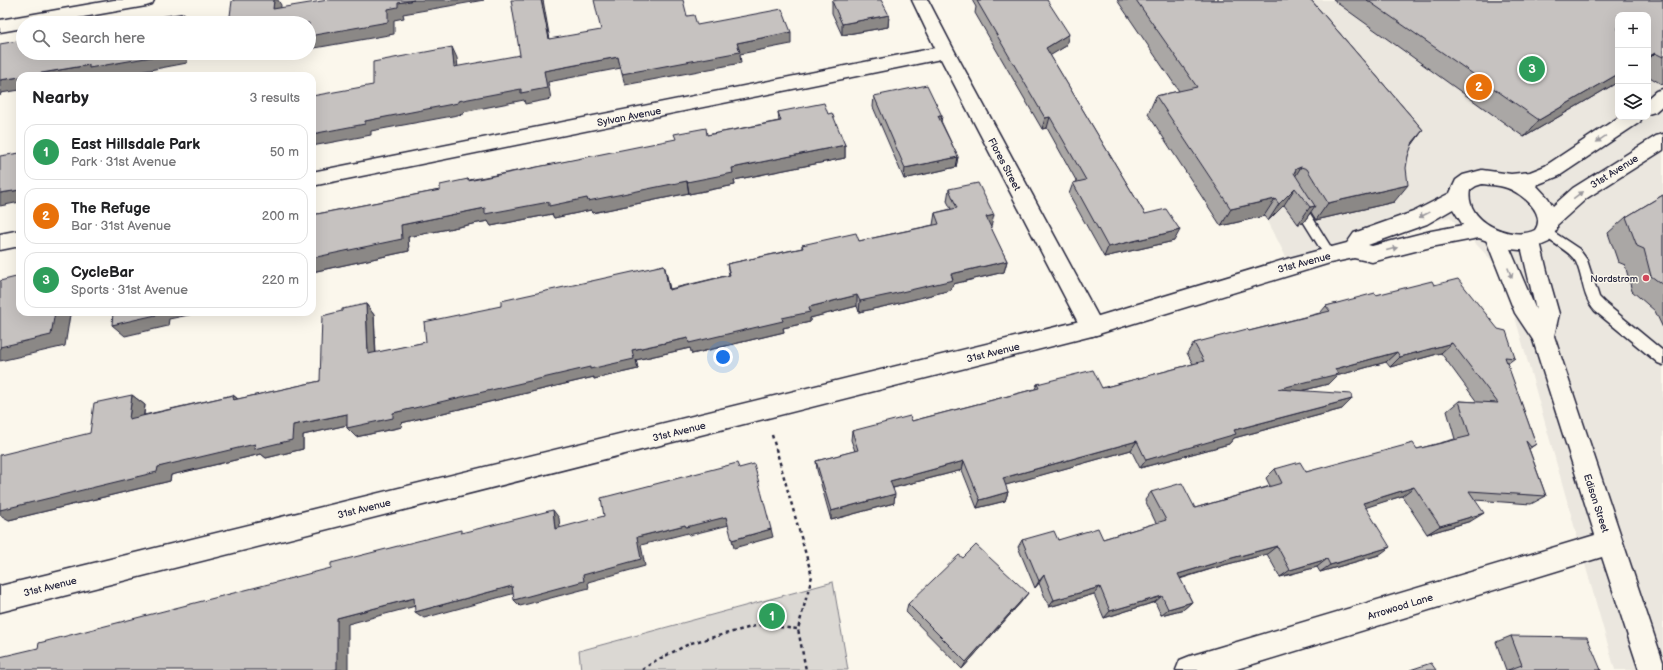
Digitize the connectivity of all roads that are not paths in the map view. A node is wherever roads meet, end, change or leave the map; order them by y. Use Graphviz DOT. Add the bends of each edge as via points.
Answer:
graph roads {
  1 [pos="146,0"];
  2 [pos="920,0"];
  3 [pos="56,16"];
  4 [pos="16,23"];
  5 [pos="0,26"];
  6 [pos="946,52"];
  7 [pos="1663,96"];
  8 [pos="1651,105"];
  9 [pos="1628,120"];
  10 [pos="1663,141"];
  11 [pos="316,179"];
  12 [pos="1512,181"];
  13 [pos="1290,190"];
  14 [pos="1459,197"];
  15 [pos="1542,231"];
  16 [pos="1488,234"];
  17 [pos="16,239"];
  18 [pos="0,242"];
  19 [pos="1354,250"];
  20 [pos="1330,255"];
  21 [pos="1092,327"];
  22 [pos="1543,336"];
  23 [pos="1663,358"];
  24 [pos="1610,544"];
  25 [pos="0,599"];
  26 [pos="1190,670"];
  27 [pos="1653,670"];
  1 -- 3 [label="street"];
  2 -- 6 [label="street, Flores Street"];
  4 -- 5 [label="street"];
  6 -- 11 [label="street, Sylvan Avenue"];
  6 -- 21 [label="street, Flores Street"];
  7 -- 8 [label="street"];
  9 -- 12 [label="street, one-way" via="1552,171 1532,179"];
  15 -- 10 [label="street, 31st Avenue, one-way" via="1580,192"];
  12 -- 14 [label="street" via="1489,177 1470,180 1462,187"];
  12 -- 15 [label="street" via="1539,198 1547,209"];
  13 -- 20 [label="lane"];
  14 -- 16 [label="street" via="1461,208 1468,219"];
  14 -- 19 [label="street, one-way" via="1420,218 1361,239"];
  15 -- 16 [label="street" via="1511,242"];
  15 -- 22 [label="street" via="1548,314"];
  15 -- 23 [label="lane" via="1575,252 1581,260 1593,299 1600,307"];
  19 -- 16 [label="street, 31st Avenue, one-way" via="1372,254 1431,239"];
  16 -- 22 [label="street, Edison Street, one-way" via="1526,313"];
  17 -- 18 [label="street"];
  19 -- 20 [label="street, 31st Avenue"];
  20 -- 21 [label="street, 31st Avenue"];
  21 -- 25 [label="street, 31st Avenue"];
  22 -- 24 [label="street, Edison Street"];
  24 -- 26 [label="street, Arrowood Lane"];
  24 -- 27 [label="street, Edison Street"];
}
